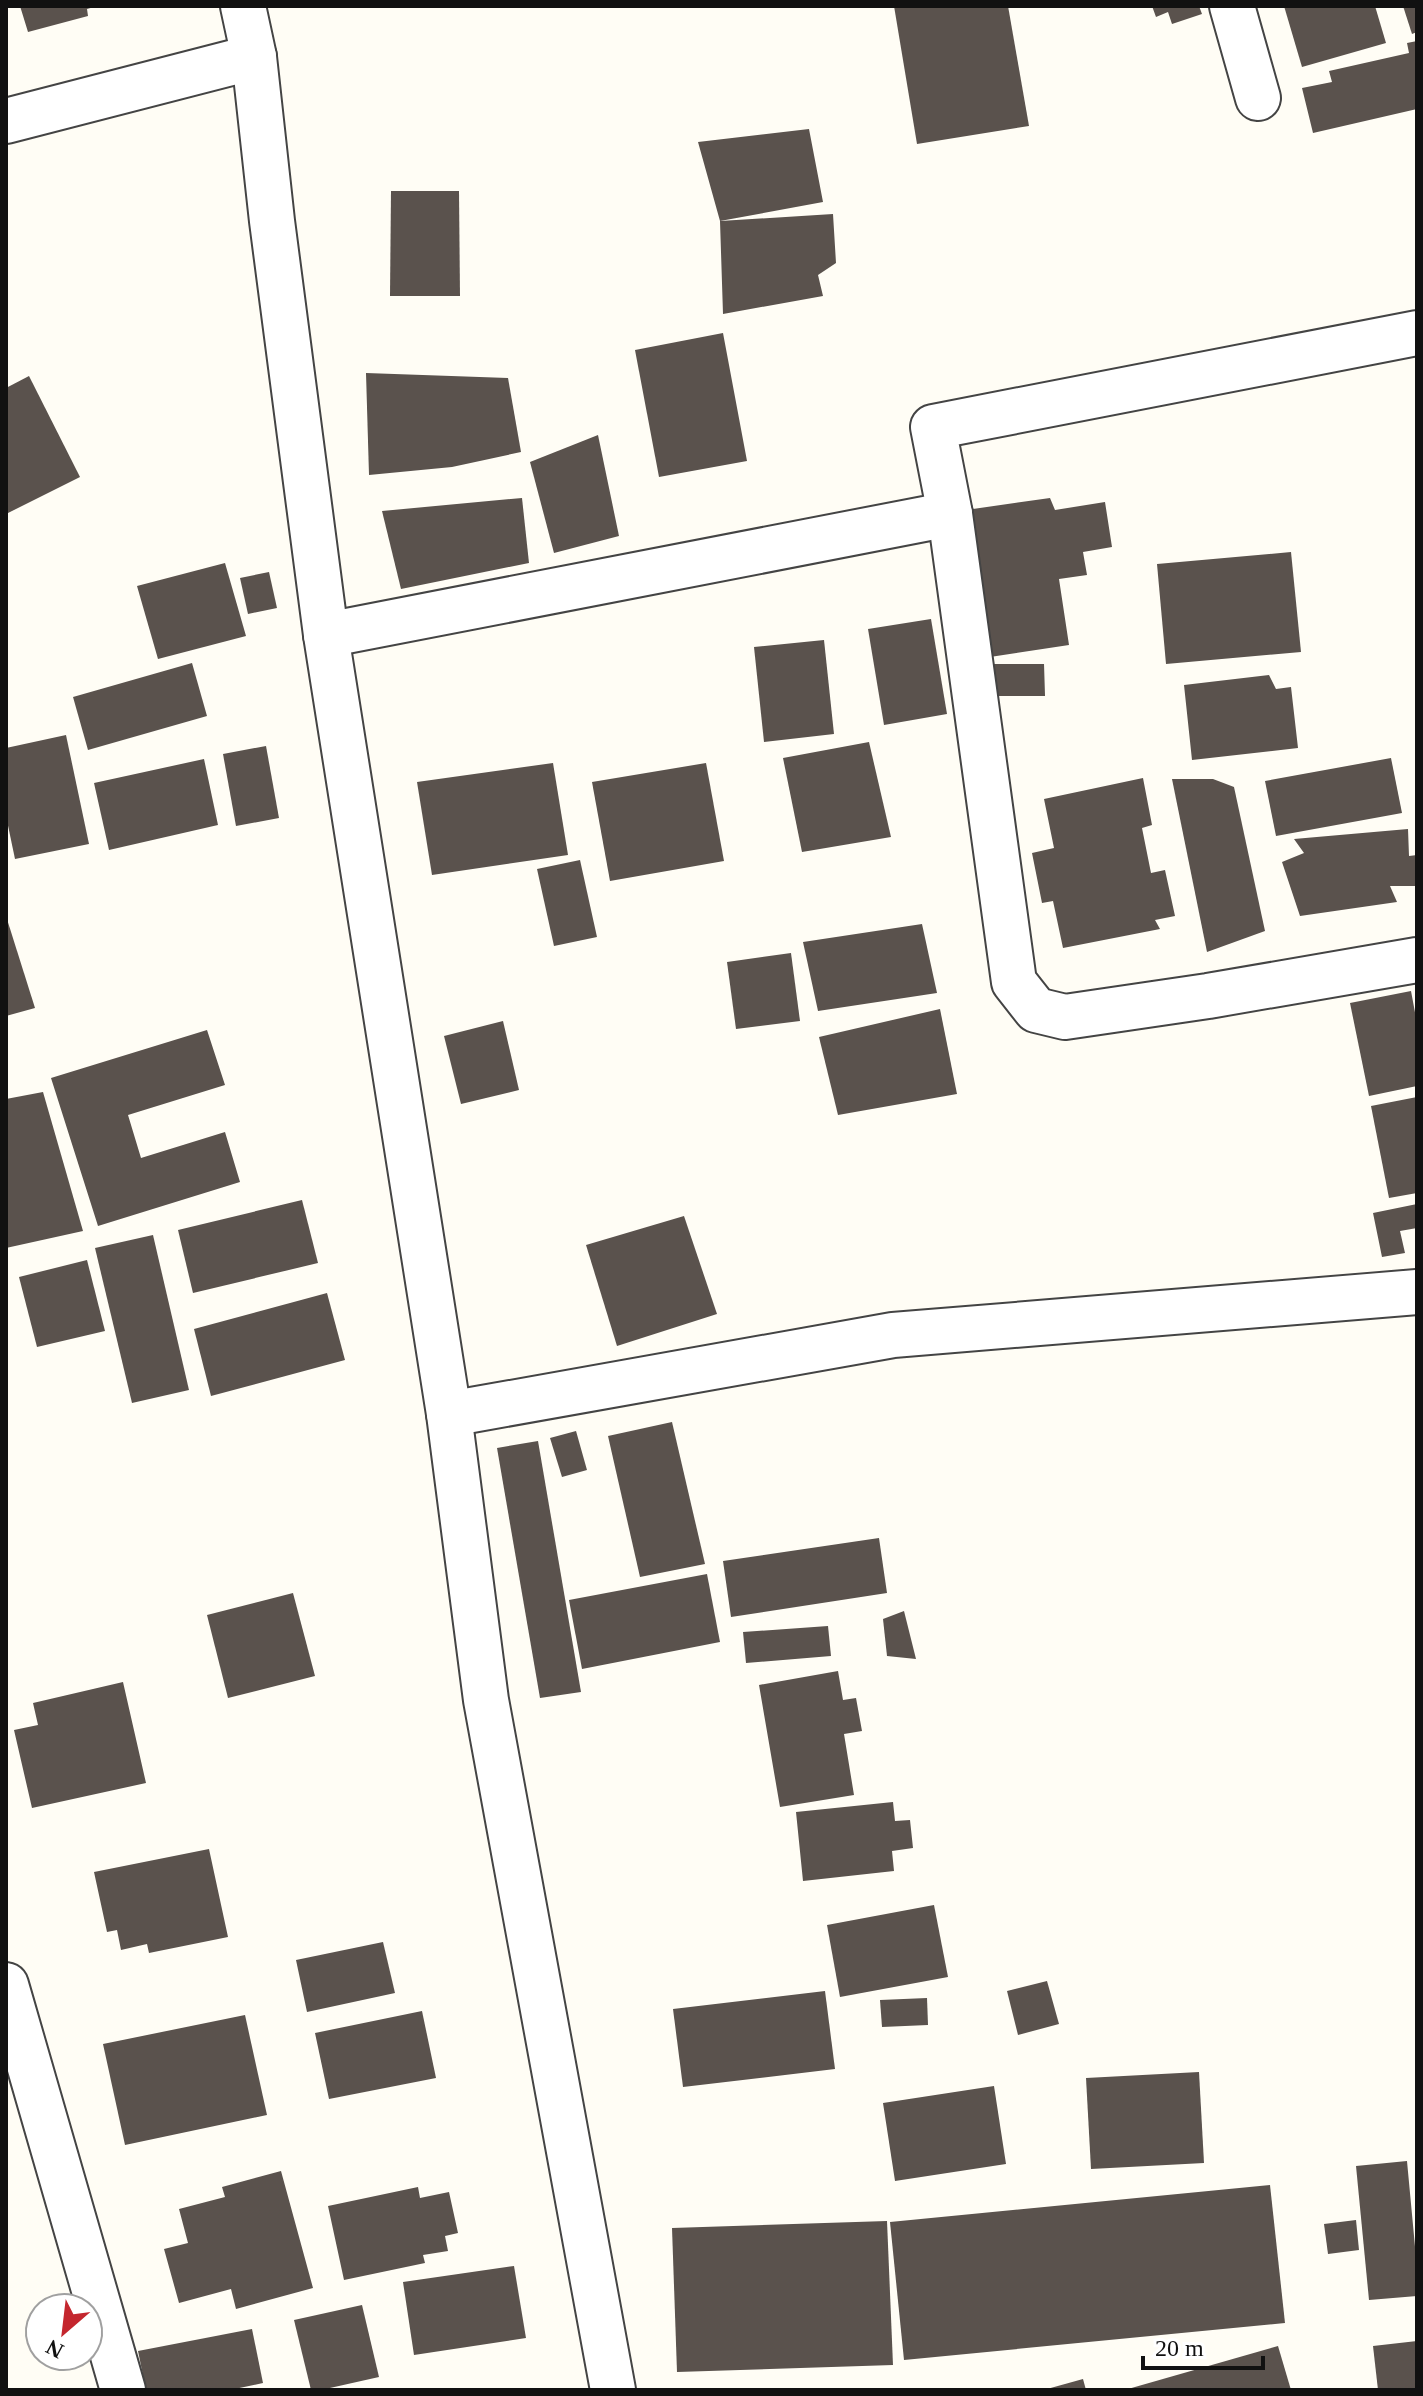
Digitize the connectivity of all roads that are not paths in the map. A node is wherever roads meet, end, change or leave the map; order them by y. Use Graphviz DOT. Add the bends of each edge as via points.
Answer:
graph roads {
  1 [pos="243,6"];
  2 [pos="1232,6"];
  3 [pos="254,57"];
  4 [pos="1258,98"];
  5 [pos="6,121"];
  6 [pos="1417,333"];
  7 [pos="950,514"];
  8 [pos="326,635"];
  9 [pos="1417,960"];
  10 [pos="1417,1292"];
  11 [pos="449,1414"];
  12 [pos="6,1985"];
  13 [pos="123,2390"];
  14 [pos="613,2390"];
  1 -- 3 [label="street"];
  2 -- 4 [label="street"];
  3 -- 5 [label="street"];
  3 -- 8 [label="street"];
  6 -- 7 [label="street" via="933,427"];
  7 -- 8 [label="street"];
  7 -- 9 [label="street" via="1014,982 1036,1010 1065,1017"];
  8 -- 11 [label="street"];
  10 -- 11 [label="street" via="893,1335"];
  11 -- 14 [label="street" via="486,1700"];
  12 -- 13 [label="street"];
}
